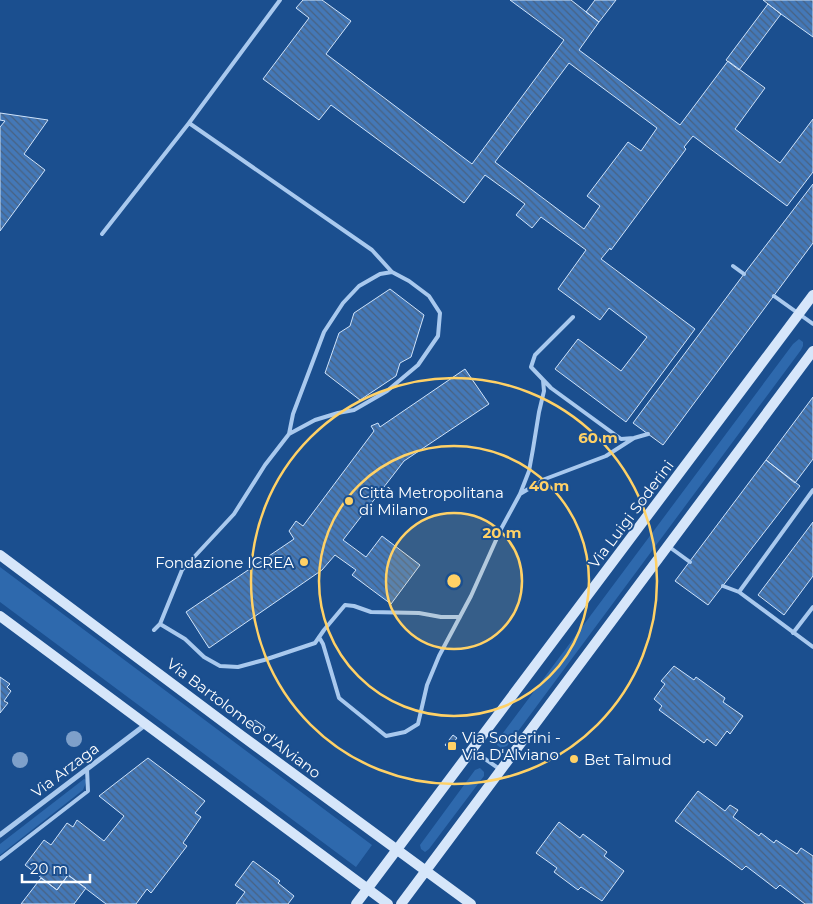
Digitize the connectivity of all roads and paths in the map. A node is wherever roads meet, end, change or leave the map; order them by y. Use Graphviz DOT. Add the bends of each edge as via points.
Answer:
graph roads {
  1 [pos="280,0"];
  2 [pos="189,122"];
  3 [pos="102,234"];
  4 [pos="733,266"];
  5 [pos="392,272"];
  6 [pos="744,274"];
  7 [pos="813,295"];
  8 [pos="774,296"];
  9 [pos="799,314"];
  10 [pos="573,316"];
  11 [pos="813,324"];
  12 [pos="813,351"];
  13 [pos="543,380"];
  14 [pos="289,434"];
  15 [pos="648,434"];
  16 [pos="634,438"];
  17 [pos="813,490"];
  18 [pos="520,494"];
  19 [pos="668,546"];
  20 [pos="0,555"];
  21 [pos="690,562"];
  22 [pos="723,586"];
  23 [pos="739,592"];
  24 [pos="813,607"];
  25 [pos="0,616"];
  26 [pos="460,617"];
  27 [pos="160,624"];
  28 [pos="154,630"];
  29 [pos="793,633"];
  30 [pos="319,637"];
  31 [pos="813,648"];
  32 [pos="145,725"];
  33 [pos="472,750"];
  34 [pos="87,769"];
  35 [pos="501,770"];
  36 [pos="0,835"];
  37 [pos="396,850"];
  38 [pos="0,859"];
  39 [pos="426,871"];
  40 [pos="368,888"];
  41 [pos="356,904"];
  42 [pos="388,904"];
  43 [pos="401,904"];
  44 [pos="470,904"];
  1 -- 2 [label="lane"];
  2 -- 3 [label="lane"];
  2 -- 5 [label="lane" via="372,250"];
  4 -- 6 [label="lane"];
  5 -- 14 [label="lane" via="380,274 359,286 324,332 293,414"];
  5 -- 14 [label="lane" via="429,296 440,313 438,336 418,366 387,391 354,410 315,420"];
  7 -- 9 [label="street, Via Luigi Soderini"];
  8 -- 9 [label="lane"];
  9 -- 11 [label="lane"];
  9 -- 33 [label="street, Via Luigi Soderini"];
  10 -- 13 [label="lane" via="535,355 532,367"];
  12 -- 19 [label="street"];
  13 -- 16 [label="lane" via="621,439"];
  13 -- 18 [label="lane" via="544,391 529,471"];
  14 -- 27 [label="lane" via="234,514 182,570"];
  15 -- 16 [label="lane"];
  16 -- 18 [label="lane" via="606,456 545,479"];
  17 -- 23 [label="lane"];
  18 -- 26 [label="lane"];
  19 -- 21 [label="lane"];
  19 -- 35 [label="street"];
  20 -- 37 [label="street, Via Bartolomeo d'Alviano"];
  22 -- 23 [label="lane"];
  23 -- 29 [label="lane"];
  24 -- 29 [label="lane"];
  25 -- 32 [label="street"];
  26 -- 30 [label="lane" via="371,612 345,605"];
  26 -- 30 [label="lane" via="427,685 418,724 405,732 386,736 339,698"];
  27 -- 28 [label="lane"];
  27 -- 30 [label="lane" via="220,666 238,667 264,660 315,644"];
  29 -- 31 [label="lane"];
  32 -- 34 [label="street, Via Arzaga"];
  32 -- 40 [label="street"];
  33 -- 35 [label="lane"];
  33 -- 37 [label="street, Via Luigi Soderini"];
  34 -- 36 [label="street, Via Arzaga"];
  34 -- 38 [label="lane" via="88,791"];
  35 -- 39 [label="street"];
  37 -- 39 [label="street, Via Bartolomeo d'Alviano"];
  37 -- 40 [label="street, Via Luigi Soderini"];
  39 -- 43 [label="street"];
  39 -- 44 [label="street, Via Bartolomeo d'Alviano"];
  40 -- 41 [label="street, Via Luigi Soderini"];
  40 -- 42 [label="street"];
}
